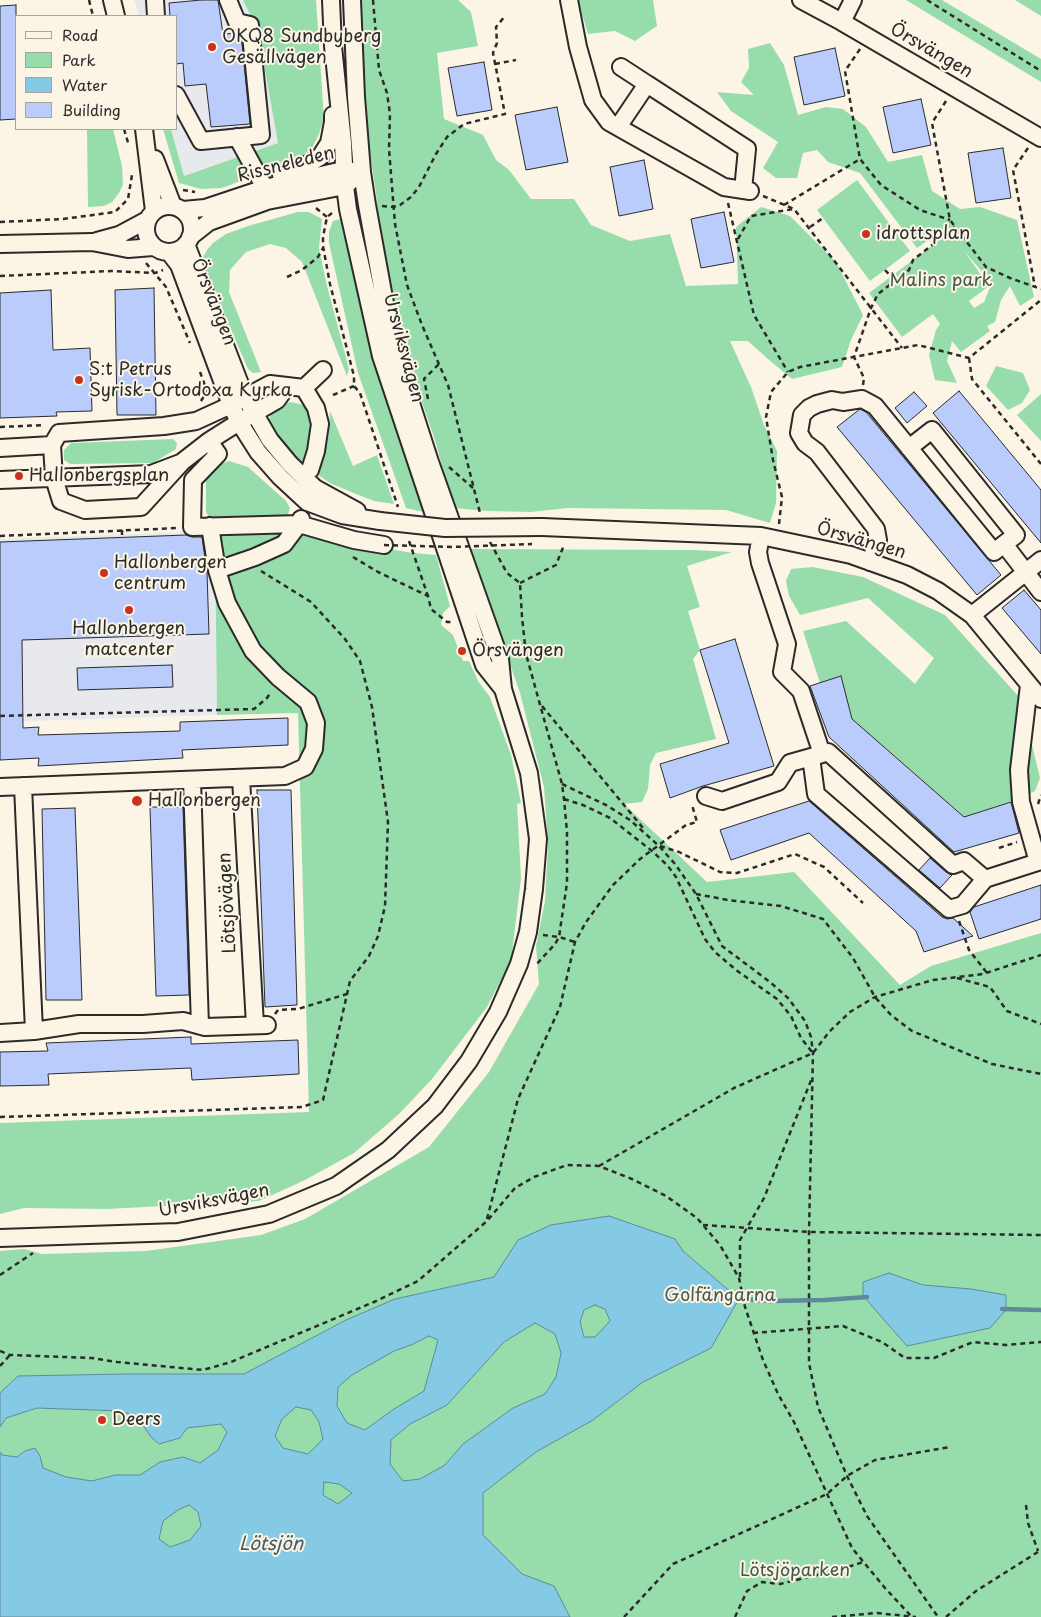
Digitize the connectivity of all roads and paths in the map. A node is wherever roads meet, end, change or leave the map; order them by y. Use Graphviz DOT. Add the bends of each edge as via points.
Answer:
graph roads {
  1 [pos="89,0"];
  2 [pos="112,0"];
  3 [pos="155,0"];
  4 [pos="228,0"];
  5 [pos="331,0"];
  6 [pos="352,0"];
  7 [pos="373,0"];
  8 [pos="569,0"];
  9 [pos="801,0"];
  10 [pos="853,0"];
  11 [pos="927,0"];
  12 [pos="93,15"];
  13 [pos="116,15"];
  14 [pos="156,15"];
  15 [pos="505,16"];
  16 [pos="842,22"];
  17 [pos="868,37"];
  18 [pos="333,46"];
  19 [pos="516,60"];
  20 [pos="495,64"];
  21 [pos="622,67"];
  22 [pos="1041,71"];
  23 [pos="647,84"];
  24 [pos="954,88"];
  25 [pos="178,99"];
  26 [pos="618,127"];
  27 [pos="124,130"];
  28 [pos="145,131"];
  29 [pos="237,137"];
  30 [pos="1039,137"];
  31 [pos="129,147"];
  32 [pos="860,158"];
  33 [pos="362,172"];
  34 [pos="133,174"];
  35 [pos="344,178"];
  36 [pos="179,185"];
  37 [pos="724,187"];
  38 [pos="265,188"];
  39 [pos="746,190"];
  40 [pos="202,193"];
  41 [pos="367,205"];
  42 [pos="784,205"];
  43 [pos="393,207"];
  44 [pos="178,208"];
  45 [pos="348,209"];
  46 [pos="794,209"];
  47 [pos="115,212"];
  48 [pos="151,215"];
  49 [pos="822,218"];
  50 [pos="950,220"];
  51 [pos="0,222"];
  52 [pos="810,227"];
  53 [pos="954,227"];
  54 [pos="188,240"];
  55 [pos="399,241"];
  56 [pos="737,241"];
  57 [pos="123,242"];
  58 [pos="0,244"];
  59 [pos="323,246"];
  60 [pos="153,247"];
  61 [pos="169,252"];
  62 [pos="885,270"];
  63 [pos="287,277"];
  64 [pos="894,281"];
  65 [pos="1035,287"];
  66 [pos="1041,289"];
  67 [pos="871,308"];
  68 [pos="902,348"];
  69 [pos="192,349"];
  70 [pos="969,358"];
  71 [pos="439,364"];
  72 [pos="198,366"];
  73 [pos="323,370"];
  74 [pos="788,372"];
  75 [pos="286,386"];
  76 [pos="354,386"];
  77 [pos="304,388"];
  78 [pos="334,395"];
  79 [pos="246,398"];
  80 [pos="862,399"];
  81 [pos="428,400"];
  82 [pos="231,406"];
  83 [pos="254,413"];
  84 [pos="196,421"];
  85 [pos="239,422"];
  86 [pos="209,441"];
  87 [pos="52,445"];
  88 [pos="0,448"];
  89 [pos="909,448"];
  90 [pos="182,462"];
  91 [pos="1041,464"];
  92 [pos="448,466"];
  93 [pos="310,470"];
  94 [pos="54,478"];
  95 [pos="0,480"];
  96 [pos="474,488"];
  97 [pos="311,495"];
  98 [pos="400,512"];
  99 [pos="299,524"];
  100 [pos="210,526"];
  101 [pos="192,527"];
  102 [pos="122,530"];
  103 [pos="0,536"];
  104 [pos="761,536"];
  105 [pos="344,537"];
  106 [pos="122,538"];
  107 [pos="409,540"];
  108 [pos="534,544"];
  109 [pos="564,544"];
  110 [pos="1004,544"];
  111 [pos="384,545"];
  112 [pos="1041,560"];
  113 [pos="245,561"];
  114 [pos="870,562"];
  115 [pos="217,570"];
  116 [pos="1026,573"];
  117 [pos="520,582"];
  118 [pos="1041,592"];
  119 [pos="428,596"];
  120 [pos="972,615"];
  121 [pos="457,621"];
  122 [pos="278,677"];
  123 [pos="1029,685"];
  124 [pos="503,689"];
  125 [pos="1041,699"];
  126 [pos="541,705"];
  127 [pos="0,716"];
  128 [pos="817,755"];
  129 [pos="241,778"];
  130 [pos="192,780"];
  131 [pos="23,786"];
  132 [pos="0,787"];
  133 [pos="564,799"];
  134 [pos="698,799"];
  135 [pos="643,828"];
  136 [pos="659,846"];
  137 [pos="652,851"];
  138 [pos="985,879"];
  139 [pos="696,894"];
  140 [pos="863,903"];
  141 [pos="955,907"];
  142 [pos="528,932"];
  143 [pos="559,937"];
  144 [pos="575,942"];
  145 [pos="1041,955"];
  146 [pos="532,970"];
  147 [pos="987,973"];
  148 [pos="956,977"];
  149 [pos="347,994"];
  150 [pos="875,997"];
  151 [pos="278,1010"];
  152 [pos="1041,1024"];
  153 [pos="200,1026"];
  154 [pos="34,1031"];
  155 [pos="0,1034"];
  156 [pos="813,1053"];
  157 [pos="1041,1073"];
  158 [pos="813,1074"];
  159 [pos="0,1117"];
  160 [pos="599,1166"];
  161 [pos="486,1221"];
  162 [pos="703,1225"];
  163 [pos="747,1228"];
  164 [pos="809,1232"];
  165 [pos="1041,1235"];
  166 [pos="0,1238"];
  167 [pos="39,1249"];
  168 [pos="0,1275"];
  169 [pos="740,1278"];
  170 [pos="809,1328"];
  171 [pos="753,1333"];
  172 [pos="1041,1342"];
  173 [pos="0,1350"];
  174 [pos="10,1355"];
  175 [pos="0,1366"];
  176 [pos="950,1447"];
  177 [pos="847,1476"];
  178 [pos="827,1494"];
  179 [pos="1026,1505"];
  180 [pos="1039,1551"];
  181 [pos="863,1562"];
  182 [pos="911,1616"];
  183 [pos="624,1617"];
  184 [pos="735,1617"];
  185 [pos="832,1617"];
  186 [pos="916,1617"];
  187 [pos="938,1617"];
  188 [pos="946,1617"];
  1 -- 12 [label="path"];
  2 -- 13 [label="street"];
  3 -- 14 [label="street"];
  4 -- 29 [label="street" via="237,22 250,25 262,134"];
  5 -- 18 [label="street, Ursviksvägen"];
  6 -- 33 [label="street, Ursviksvägen"];
  7 -- 43 [label="path" via="379,70 390,114"];
  8 -- 26 [label="street" via="593,100 608,122"];
  9 -- 16 [label="street, Örsvängen"];
  10 -- 16 [label="street"];
  11 -- 22 [label="path"];
  15 -- 20 [label="path" via="496,27"];
  16 -- 17 [label="street, Örsvängen"];
  17 -- 24 [label="street, Örsvängen"];
  17 -- 32 [label="path" via="845,71"];
  18 -- 35 [label="street, Ursviksvägen"];
  18 -- 38 [label="street" via="329,67 333,122 329,143 320,157 278,176"];
  19 -- 20 [label="path"];
  20 -- 43 [label="path" via="505,114 464,124 447,137 419,187 405,202"];
  21 -- 23 [label="street"];
  23 -- 26 [label="street"];
  23 -- 39 [label="street" via="747,149"];
  24 -- 30 [label="street, Örsvängen"];
  24 -- 50 [label="path" via="932,123"];
  25 -- 29 [label="street" via="201,140"];
  26 -- 37 [label="street"];
  27 -- 31 [label="path"];
  28 -- 44 [label="street"];
  28 -- 48 [label="street"];
  29 -- 38 [label="street"];
  30 -- 65 [label="path" via="1013,170"];
  32 -- 42 [label="path"];
  32 -- 50 [label="path" via="881,185 920,210"];
  33 -- 35 [label="street, Rissneleden"];
  33 -- 41 [label="street, Ursviksvägen"];
  34 -- 47 [label="path" via="128,199"];
  35 -- 38 [label="street, Rissneleden"];
  35 -- 45 [label="street, Ursviksvägen"];
  35 -- 54 [label="street, Rissneleden" via="209,222"];
  36 -- 40 [label="path" via="184,190"];
  37 -- 39 [label="street"];
  37 -- 56 [label="path"];
  38 -- 44 [label="street, Rissneleden" via="206,208"];
  39 -- 42 [label="path"];
  41 -- 43 [label="path"];
  41 -- 124 [label="street, Ursviksvägen" via="393,347 500,659"];
  42 -- 46 [label="path"];
  43 -- 55 [label="path"];
  44 -- 48 [label="street" via="163,206"];
  44 -- 54 [label="street" via="191,224"];
  45 -- 59 [label="path" via="327,217"];
  45 -- 124 [label="street, Ursviksvägen" via="382,356 414,457 484,665"];
  46 -- 52 [label="path"];
  46 -- 56 [label="path" via="751,216"];
  47 -- 51 [label="path"];
  47 -- 57 [label="path"];
  48 -- 57 [label="street"];
  48 -- 60 [label="street" via="146,232"];
  49 -- 52 [label="path"];
  50 -- 53 [label="path"];
  52 -- 67 [label="path"];
  53 -- 64 [label="path" via="913,260 909,270"];
  53 -- 65 [label="path" via="986,267"];
  54 -- 61 [label="street" via="181,248"];
  54 -- 79 [label="street, Örsvängen"];
  56 -- 74 [label="path" via="754,314"];
  57 -- 58 [label="street"];
  57 -- 60 [label="street"];
  57 -- 69 [label="path" via="134,258 146,262 166,286"];
  59 -- 63 [label="path" via="318,257"];
  59 -- 76 [label="path"];
  60 -- 61 [label="street"];
  61 -- 82 [label="street, Örsvängen" via="179,265"];
  62 -- 64 [label="path"];
  64 -- 67 [label="path" via="878,294"];
  65 -- 66 [label="path"];
  67 -- 68 [label="path"];
  67 -- 80 [label="path" via="854,357 864,378"];
  70 -- 91 [label="path" via="972,380"];
  71 -- 81 [label="path" via="424,379"];
  72 -- 84 [label="path" via="207,391 194,412"];
  73 -- 77 [label="street"];
  75 -- 77 [label="street"];
  75 -- 79 [label="street" via="270,384"];
  75 -- 83 [label="street" via="277,400"];
  76 -- 78 [label="path"];
  76 -- 98 [label="path" via="360,393"];
  77 -- 93 [label="street" via="316,408 320,424"];
  79 -- 82 [label="street"];
  79 -- 83 [label="street, Örsvängen"];
  80 -- 89 [label="street" via="874,406"];
  80 -- 114 [label="street" via="832,400 809,408 802,415 799,434 817,452 876,529 878,540"];
  82 -- 84 [label="street"];
  82 -- 85 [label="street, Örsvängen"];
  83 -- 85 [label="street"];
  83 -- 97 [label="street, Örsvängen"];
  84 -- 87 [label="street" via="59,433"];
  85 -- 86 [label="street"];
  85 -- 97 [label="street, Örsvängen" via="258,452 280,477"];
  86 -- 90 [label="street"];
  86 -- 101 [label="street" via="218,454 192,480"];
  87 -- 88 [label="street"];
  87 -- 94 [label="street"];
  89 -- 110 [label="street" via="994,552"];
  89 -- 110 [label="street" via="932,430 1016,535"];
  90 -- 94 [label="street" via="151,474"];
  90 -- 94 [label="street" via="141,507 85,510 61,501"];
  92 -- 96 [label="path"];
  94 -- 95 [label="street"];
  97 -- 99 [label="street"];
  97 -- 104 [label="street, Örsvängen, bridge" via="342,515 444,528"];
  99 -- 100 [label="street"];
  99 -- 105 [label="street"];
  99 -- 113 [label="street" via="284,544"];
  100 -- 101 [label="street"];
  100 -- 115 [label="street"];
  101 -- 102 [label="path"];
  102 -- 103 [label="path"];
  102 -- 106 [label="path"];
  104 -- 114 [label="street, Örsvängen"];
  104 -- 128 [label="street" via="760,563 787,644 782,672 801,691"];
  105 -- 111 [label="street"];
  105 -- 119 [label="path" via="349,554"];
  107 -- 119 [label="path"];
  108 -- 111 [label="path, bridge"];
  109 -- 117 [label="path" via="556,566"];
  110 -- 116 [label="street"];
  112 -- 116 [label="street"];
  113 -- 115 [label="street"];
  113 -- 149 [label="path" via="312,602 345,639 360,661 372,707 388,822 386,906 370,956 350,980"];
  114 -- 120 [label="street, Örsvängen" via="907,575 938,591"];
  115 -- 122 [label="street" via="227,604 253,651"];
  116 -- 118 [label="street"];
  116 -- 120 [label="street"];
  119 -- 121 [label="path" via="431,609 447,622"];
  120 -- 123 [label="street, Örsvängen"];
  122 -- 127 [label="path" via="267,698 254,709"];
  122 -- 129 [label="street" via="308,702 316,723 314,749 306,767 285,776"];
  123 -- 125 [label="street, Örsvängen"];
  123 -- 138 [label="street" via="1019,770 1021,802 1038,862"];
  124 -- 142 [label="street, Ursviksvägen" via="529,773 538,839"];
  126 -- 135 [label="path"];
  128 -- 134 [label="street" via="790,764 778,782 722,800"];
  128 -- 138 [label="street" via="828,752 953,865 964,861"];
  128 -- 141 [label="street" via="816,794 948,909"];
  129 -- 130 [label="street"];
  129 -- 153 [label="street, Lötsjövägen" via="260,1025"];
  130 -- 131 [label="street"];
  130 -- 153 [label="street, Lötsjövägen"];
  131 -- 132 [label="street"];
  131 -- 154 [label="street"];
  133 -- 136 [label="path" via="562,784 630,820"];
  133 -- 137 [label="path" via="610,818"];
  133 -- 143 [label="path" via="567,883"];
  134 -- 136 [label="path" via="697,822 686,825"];
  136 -- 137 [label="path"];
  136 -- 139 [label="path"];
  136 -- 140 [label="path" via="720,872 737,873 795,854 824,867"];
  137 -- 144 [label="path" via="613,885"];
  137 -- 156 [label="path" via="676,877 705,939 715,952 777,999"];
  138 -- 141 [label="street" via="963,905"];
  139 -- 150 [label="path" via="781,906 823,919 853,958"];
  139 -- 156 [label="path" via="722,946 770,982 801,1015 811,1037"];
  141 -- 147 [label="path" via="969,950"];
  142 -- 143 [label="path"];
  142 -- 166 [label="street, Ursviksvägen" via="498,1012 469,1061 435,1106 388,1150 336,1186 269,1214 178,1232"];
  143 -- 144 [label="path"];
  143 -- 146 [label="path"];
  144 -- 161 [label="path" via="560,1007 518,1099"];
  145 -- 147 [label="path"];
  147 -- 148 [label="path"];
  148 -- 150 [label="path" via="933,980"];
  148 -- 152 [label="path" via="990,987 1007,1011"];
  149 -- 151 [label="path" via="298,1009"];
  149 -- 159 [label="path" via="322,1100 302,1107"];
  150 -- 156 [label="path" via="850,1012"];
  150 -- 157 [label="path" via="891,1016 912,1031 992,1064"];
  153 -- 154 [label="street, Lötsjövägen" via="183,1021 80,1024"];
  154 -- 155 [label="street, Lötsjövägen"];
  156 -- 158 [label="path"];
  156 -- 160 [label="path" via="734,1088"];
  158 -- 163 [label="path" via="764,1198"];
  158 -- 164 [label="path"];
  160 -- 161 [label="path" via="567,1165 534,1177 516,1188"];
  160 -- 162 [label="path" via="666,1196"];
  161 -- 174 [label="path" via="418,1281 231,1362 203,1370 92,1358"];
  162 -- 163 [label="path"];
  162 -- 169 [label="path"];
  163 -- 164 [label="path"];
  163 -- 169 [label="path" via="740,1240"];
  164 -- 165 [label="path"];
  164 -- 170 [label="path"];
  167 -- 168 [label="path"];
  169 -- 171 [label="path"];
  170 -- 171 [label="path"];
  170 -- 172 [label="path" via="843,1326 882,1342 905,1358 934,1358 973,1342 1006,1345"];
  170 -- 177 [label="path" via="809,1363 818,1407"];
  171 -- 178 [label="path" via="778,1394"];
  173 -- 174 [label="path"];
  174 -- 175 [label="path"];
  176 -- 177 [label="path" via="875,1460"];
  177 -- 178 [label="path"];
  177 -- 187 [label="path" via="867,1516"];
  178 -- 181 [label="path" via="852,1548"];
  178 -- 183 [label="path" via="673,1564"];
  179 -- 180 [label="path" via="1028,1523"];
  180 -- 188 [label="path" via="976,1591"];
  181 -- 182 [label="path"];
  181 -- 184 [label="path" via="780,1584 762,1582 747,1591"];
  182 -- 185 [label="path" via="878,1613"];
  182 -- 186 [label="path"];
}
